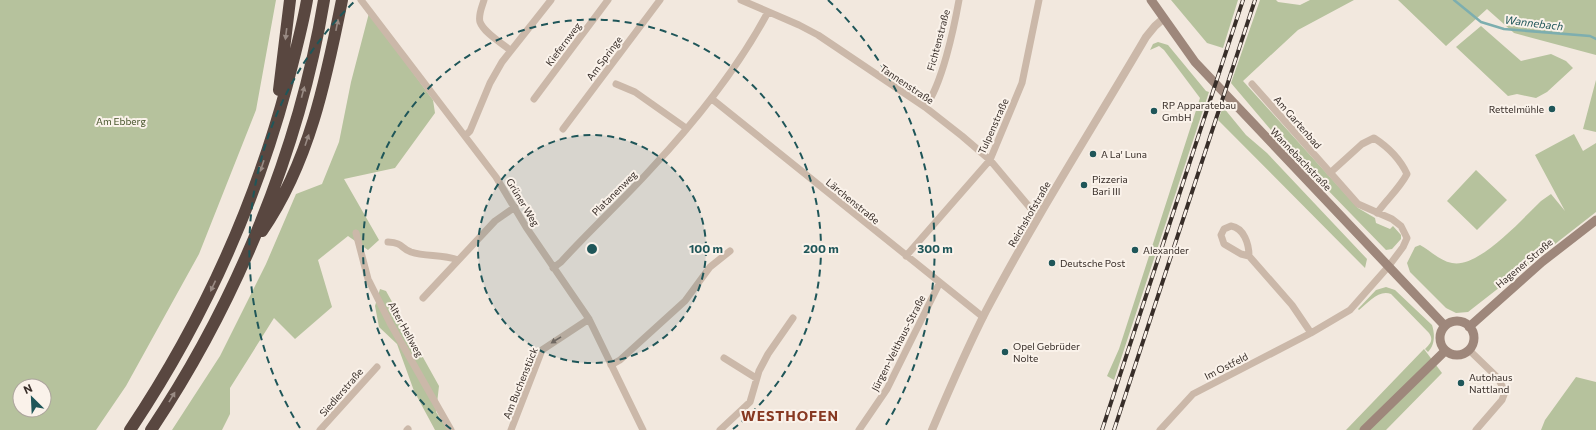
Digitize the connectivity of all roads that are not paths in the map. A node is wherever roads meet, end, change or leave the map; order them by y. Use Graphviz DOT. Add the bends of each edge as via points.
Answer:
graph roads {
  1 [pos="290,0"];
  2 [pos="307,0"];
  3 [pos="324,0"];
  4 [pos="342,0"];
  5 [pos="361,0"];
  6 [pos="484,0"];
  7 [pos="551,0"];
  8 [pos="608,0"];
  9 [pos="660,0"];
  10 [pos="741,0"];
  11 [pos="959,0"];
  12 [pos="1039,0"];
  13 [pos="1151,0"];
  14 [pos="368,4"];
  15 [pos="768,12"];
  16 [pos="1163,19"];
  17 [pos="510,50"];
  18 [pos="616,84"];
  19 [pos="1252,84"];
  20 [pos="534,99"];
  21 [pos="712,99"];
  22 [pos="925,107"];
  23 [pos="686,128"];
  24 [pos="275,129"];
  25 [pos="563,129"];
  26 [pos="465,136"];
  27 [pos="990,160"];
  28 [pos="1330,173"];
  29 [pos="515,207"];
  30 [pos="1377,213"];
  31 [pos="1039,215"];
  32 [pos="1596,220"];
  33 [pos="356,233"];
  34 [pos="388,242"];
  35 [pos="250,248"];
  36 [pos="730,251"];
  37 [pos="906,256"];
  38 [pos="1250,256"];
  39 [pos="458,260"];
  40 [pos="1388,267"];
  41 [pos="553,268"];
  42 [pos="939,284"];
  43 [pos="423,298"];
  44 [pos="983,317"];
  45 [pos="794,318"];
  46 [pos="589,319"];
  47 [pos="1445,326"];
  48 [pos="1469,327"];
  49 [pos="1311,333"];
  50 [pos="1469,350"];
  51 [pos="1445,351"];
  52 [pos="724,358"];
  53 [pos="611,364"];
  54 [pos="377,367"];
  55 [pos="756,378"];
  56 [pos="130,430"];
  57 [pos="151,430"];
  58 [pos="320,430"];
  59 [pos="451,430"];
  60 [pos="511,430"];
  61 [pos="643,430"];
  62 [pos="720,430"];
  63 [pos="859,430"];
  64 [pos="932,430"];
  65 [pos="1160,430"];
  66 [pos="1364,430"];
  67 [pos="1476,430"];
  1 -- 24 [label="highway, one-way"];
  2 -- 24 [label="highway"];
  35 -- 3 [label="highway, one-way" via="293,132 315,48"];
  35 -- 4 [label="highway, one-way" via="273,215 304,147 332,50"];
  5 -- 14 [label="street, Grüner Weg"];
  6 -- 17 [label="street" via="480,23"];
  7 -- 17 [label="street"];
  8 -- 20 [label="street, Kiefernweg"];
  9 -- 25 [label="street, Am Springe"];
  10 -- 15 [label="street, Tannenstraße"];
  11 -- 22 [label="street, Fichtenstraße" via="945,60 930,101"];
  12 -- 27 [label="street, Tulpenstraße" via="1022,83"];
  13 -- 16 [label="main road, Wannebachstraße"];
  14 -- 26 [label="street, Grüner Weg"];
  15 -- 21 [label="street, Platanenweg" via="749,46"];
  15 -- 22 [label="street, Tannenstraße" via="818,35"];
  16 -- 31 [label="street, Reichshofstraße" via="1146,37"];
  16 -- 40 [label="main road, Wannebachstraße" via="1195,62"];
  17 -- 26 [label="street" via="496,72 470,131"];
  18 -- 23 [label="street" via="635,92"];
  19 -- 28 [label="street, Am Gartenbad"];
  21 -- 23 [label="street, Platanenweg"];
  21 -- 37 [label="street, Lärchenstraße"];
  22 -- 27 [label="street, Tannenstraße"];
  23 -- 41 [label="street, Platanenweg" via="650,170"];
  24 -- 56 [label="highway, one-way" via="234,239 208,296 169,369"];
  26 -- 29 [label="street, Grüner Weg"];
  27 -- 31 [label="street, Tannenstraße"];
  27 -- 37 [label="street, Tulpenstraße"];
  28 -- 30 [label="street, Am Gartenbad" via="1358,204"];
  28 -- 30 [label="street" via="1362,144 1374,138 1384,144 1402,164 1407,174 1400,187"];
  29 -- 39 [label="street" via="495,221"];
  29 -- 41 [label="street, Grüner Weg"];
  30 -- 40 [label="street, Am Gartenbad" via="1401,226 1406,238 1404,246"];
  31 -- 44 [label="street, Reichshofstraße"];
  32 -- 48 [label="main road, Hagener Straße" via="1542,262"];
  33 -- 59 [label="street, Alter Hellweg" via="368,279"];
  34 -- 39 [label="street" via="399,243 410,252 448,256"];
  57 -- 35 [label="highway, one-way" via="187,373"];
  36 -- 53 [label="street" via="710,267 684,301 620,360"];
  37 -- 42 [label="street, Lärchenstraße"];
  38 -- 38 [label="street" via="1249,247 1241,231 1231,226 1224,229 1221,235 1224,244"];
  38 -- 49 [label="street" via="1292,305"];
  39 -- 43 [label="street"];
  40 -- 47 [label="main road, Wannebachstraße"];
  40 -- 49 [label="street, Im Ostfeld" via="1348,312"];
  41 -- 46 [label="street, Grüner Weg"];
  42 -- 44 [label="street, Lärchenstraße"];
  42 -- 63 [label="street, Jürgen-Velthaus-Straße" via="887,389"];
  44 -- 64 [label="street, Reichshofstraße"];
  45 -- 55 [label="street" via="768,354"];
  46 -- 53 [label="street, Grüner Weg"];
  46 -- 60 [label="street, Am Buchenstück, one-way" via="542,350"];
  47 -- 48 [label="main road" via="1451,322 1458,322"];
  47 -- 51 [label="main road" via="1440,341"];
  48 -- 50 [label="main road" via="1474,341"];
  49 -- 65 [label="street, Im Ostfeld" via="1193,394"];
  50 -- 51 [label="main road" via="1460,355"];
  50 -- 67 [label="street" via="1498,378 1505,392 1502,400"];
  51 -- 66 [label="main road"];
  52 -- 55 [label="street"];
  53 -- 61 [label="street, Grüner Weg"];
  54 -- 58 [label="street, Siedlerstraße"];
  55 -- 62 [label="street" via="750,402"];
}
